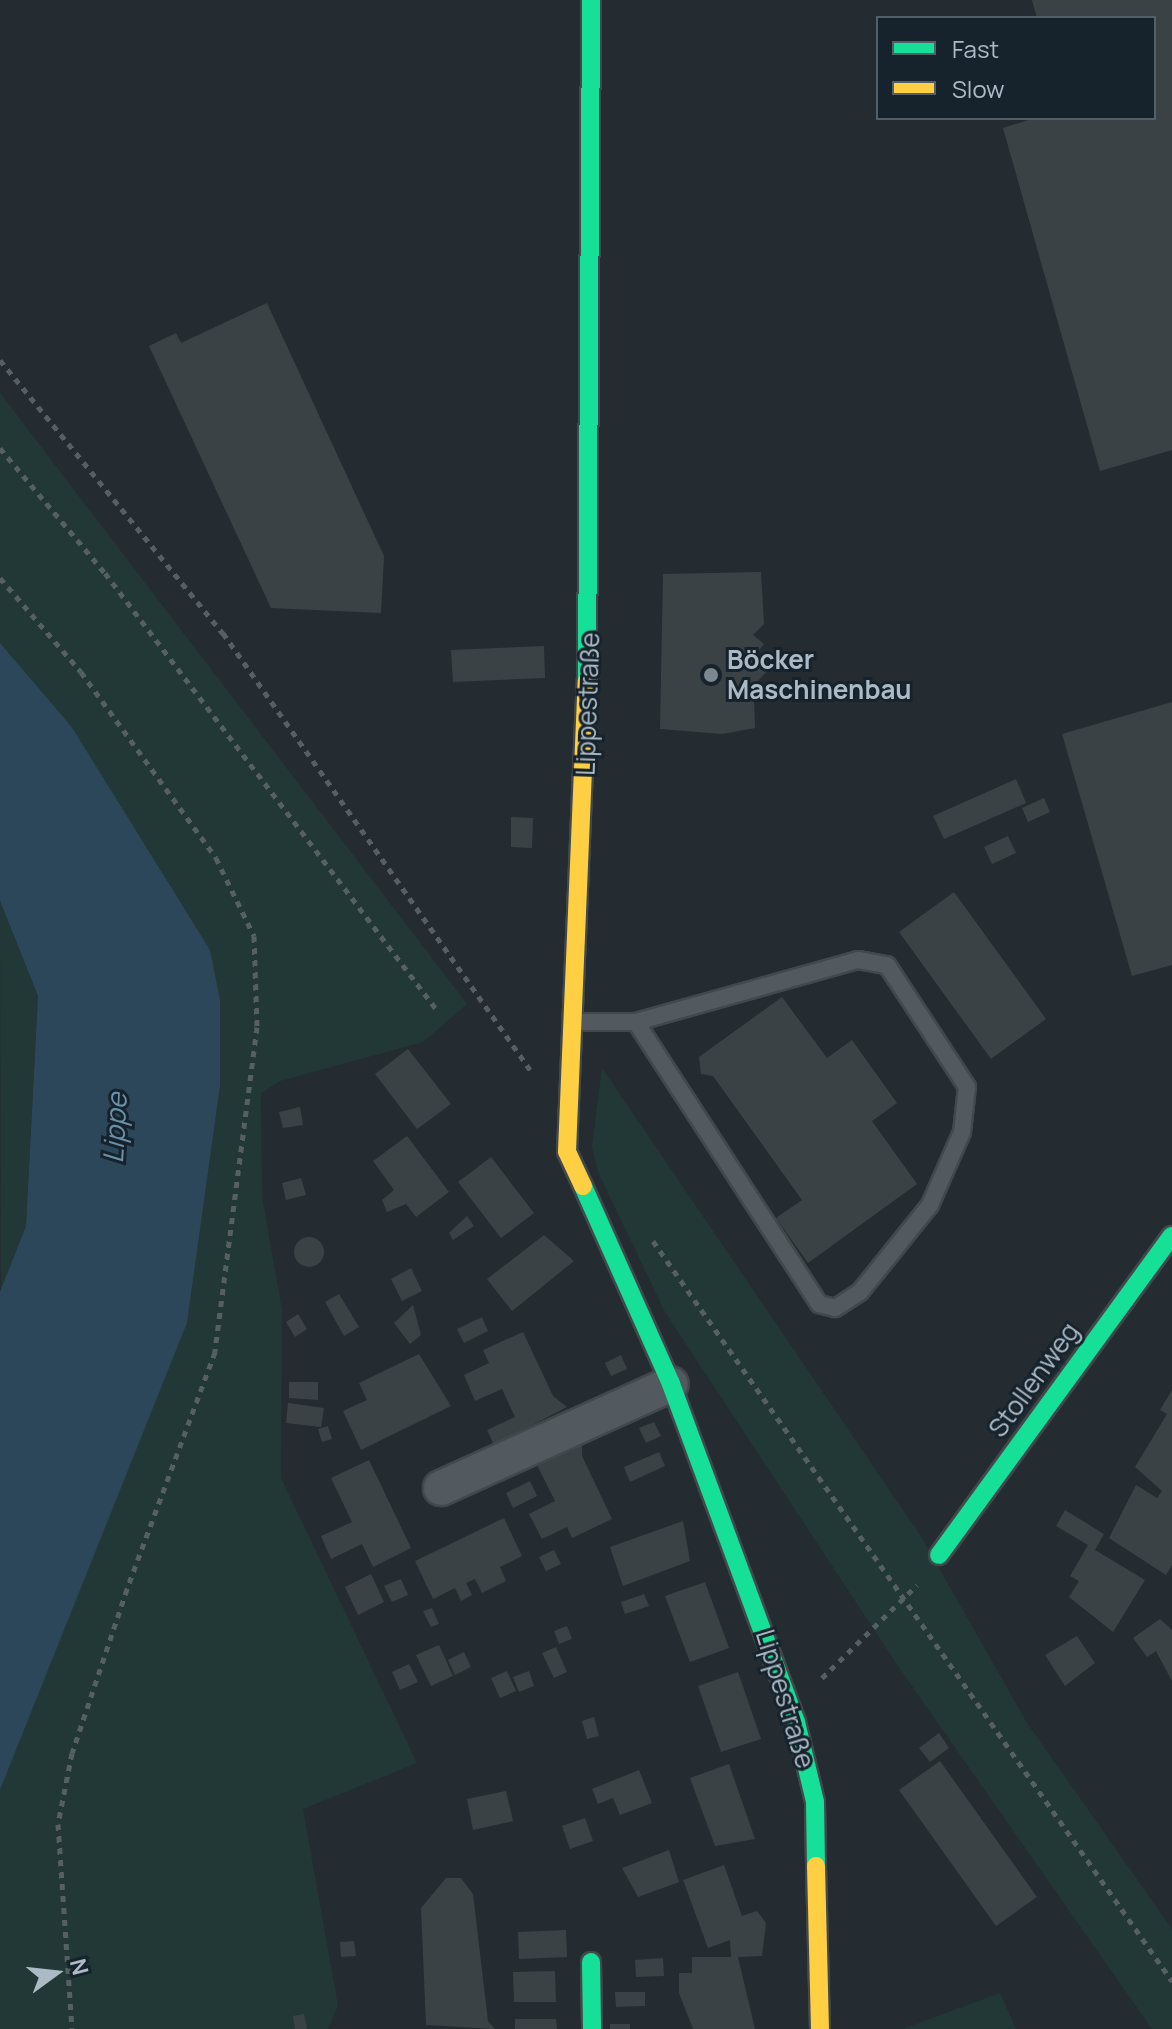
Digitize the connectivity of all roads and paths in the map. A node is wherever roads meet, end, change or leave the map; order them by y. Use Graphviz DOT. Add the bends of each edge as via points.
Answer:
graph roads {
  1 [pos="591,0"];
  2 [pos="0,360"];
  3 [pos="0,448"];
  4 [pos="0,578"];
  5 [pos="437,1010"];
  6 [pos="569,1022"];
  7 [pos="636,1022"];
  8 [pos="534,1076"];
  9 [pos="649,1235"];
  10 [pos="1172,1236"];
  11 [pos="671,1384"];
  12 [pos="441,1488"];
  13 [pos="939,1555"];
  14 [pos="904,1604"];
  15 [pos="790,1704"];
  16 [pos="591,1962"];
  17 [pos="1172,1981"];
  18 [pos="72,2029"];
  19 [pos="592,2029"];
  20 [pos="820,2029"];
  1 -- 6 [label="street, Lippestraße" via="592,576"];
  2 -- 8 [label="path" via="223,633"];
  3 -- 5 [label="path" via="105,573"];
  4 -- 18 [label="path" via="81,672 216,858 254,936 257,1027 215,1352 72,1753 58,1824"];
  6 -- 7 [label="lane"];
  6 -- 11 [label="street, Lippestraße" via="572,1177 624,1271"];
  7 -- 7 [label="lane" via="858,960 887,965 967,1087 962,1132 930,1205 860,1292 835,1308 819,1304"];
  9 -- 14 [label="path"];
  10 -- 13 [label="street, Stollenweg"];
  11 -- 12 [label="street"];
  11 -- 15 [label="street, Lippestraße"];
  14 -- 15 [label="path"];
  14 -- 17 [label="path"];
  15 -- 20 [label="street, Lippestraße" via="815,1802"];
  16 -- 19 [label="street"];
}
